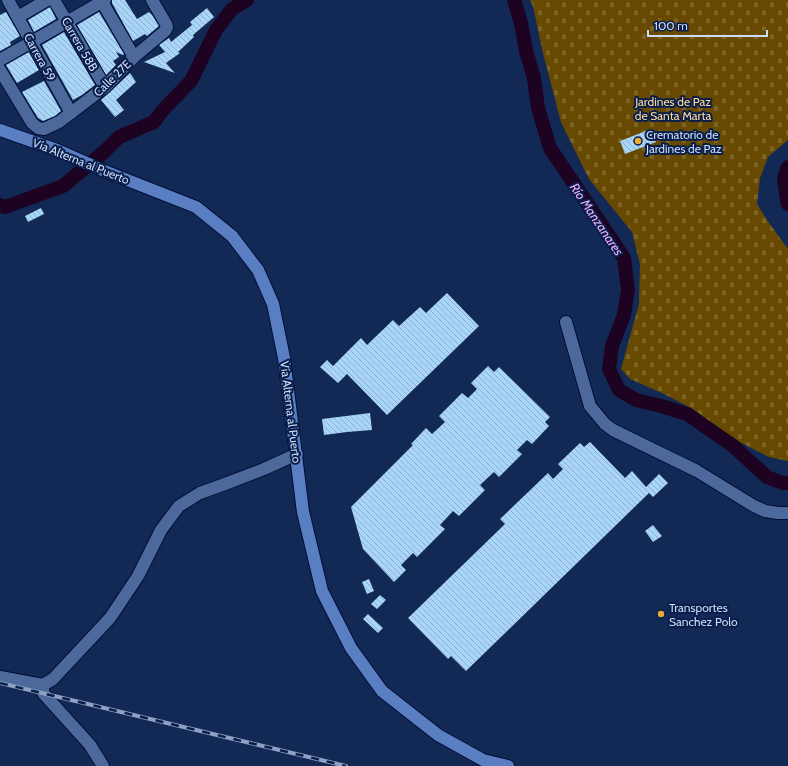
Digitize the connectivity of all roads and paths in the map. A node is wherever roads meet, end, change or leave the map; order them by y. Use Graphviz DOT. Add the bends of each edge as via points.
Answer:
graph roads {
  1 [pos="8,0"];
  2 [pos="48,0"];
  3 [pos="54,0"];
  4 [pos="103,0"];
  5 [pos="152,0"];
  6 [pos="18,17"];
  7 [pos="67,22"];
  8 [pos="31,42"];
  9 [pos="134,57"];
  10 [pos="0,60"];
  11 [pos="0,70"];
  12 [pos="105,87"];
  13 [pos="71,114"];
  14 [pos="0,130"];
  15 [pos="566,322"];
  16 [pos="297,454"];
  17 [pos="788,513"];
  18 [pos="0,677"];
  19 [pos="43,685"];
  20 [pos="485,763"];
  21 [pos="103,766"];
  22 [pos="508,766"];
  1 -- 6 [label="street, Carrera 59"];
  2 -- 6 [label="street"];
  3 -- 7 [label="street, Carrera 58B"];
  4 -- 7 [label="street"];
  4 -- 9 [label="street"];
  5 -- 9 [label="street, Calle 27E" via="167,27"];
  6 -- 8 [label="street, Carrera 59"];
  7 -- 8 [label="street"];
  7 -- 12 [label="street, Carrera 58B"];
  8 -- 10 [label="street"];
  8 -- 13 [label="street, Carrera 59"];
  9 -- 12 [label="street, Calle 27E"];
  11 -- 13 [label="street, Calle 27E" via="32,123 38,128 44,129"];
  12 -- 13 [label="street, Calle 27E"];
  14 -- 16 [label="main road, Vía Alterna al Puerto" via="57,150 196,207 232,236 258,270 273,304 284,358"];
  15 -- 17 [label="street" via="590,406 605,424 697,471 754,506 765,511"];
  16 -- 19 [label="street" via="200,493 179,506 161,530 138,576 110,618 53,679"];
  16 -- 20 [label="main road, Vía Alterna al Puerto" via="303,512 322,591 351,648 382,691 438,735"];
  18 -- 19 [label="street"];
  19 -- 21 [label="street" via="43,693 90,746"];
  20 -- 22 [label="main road, Vía Alterna al Puerto"];
}
